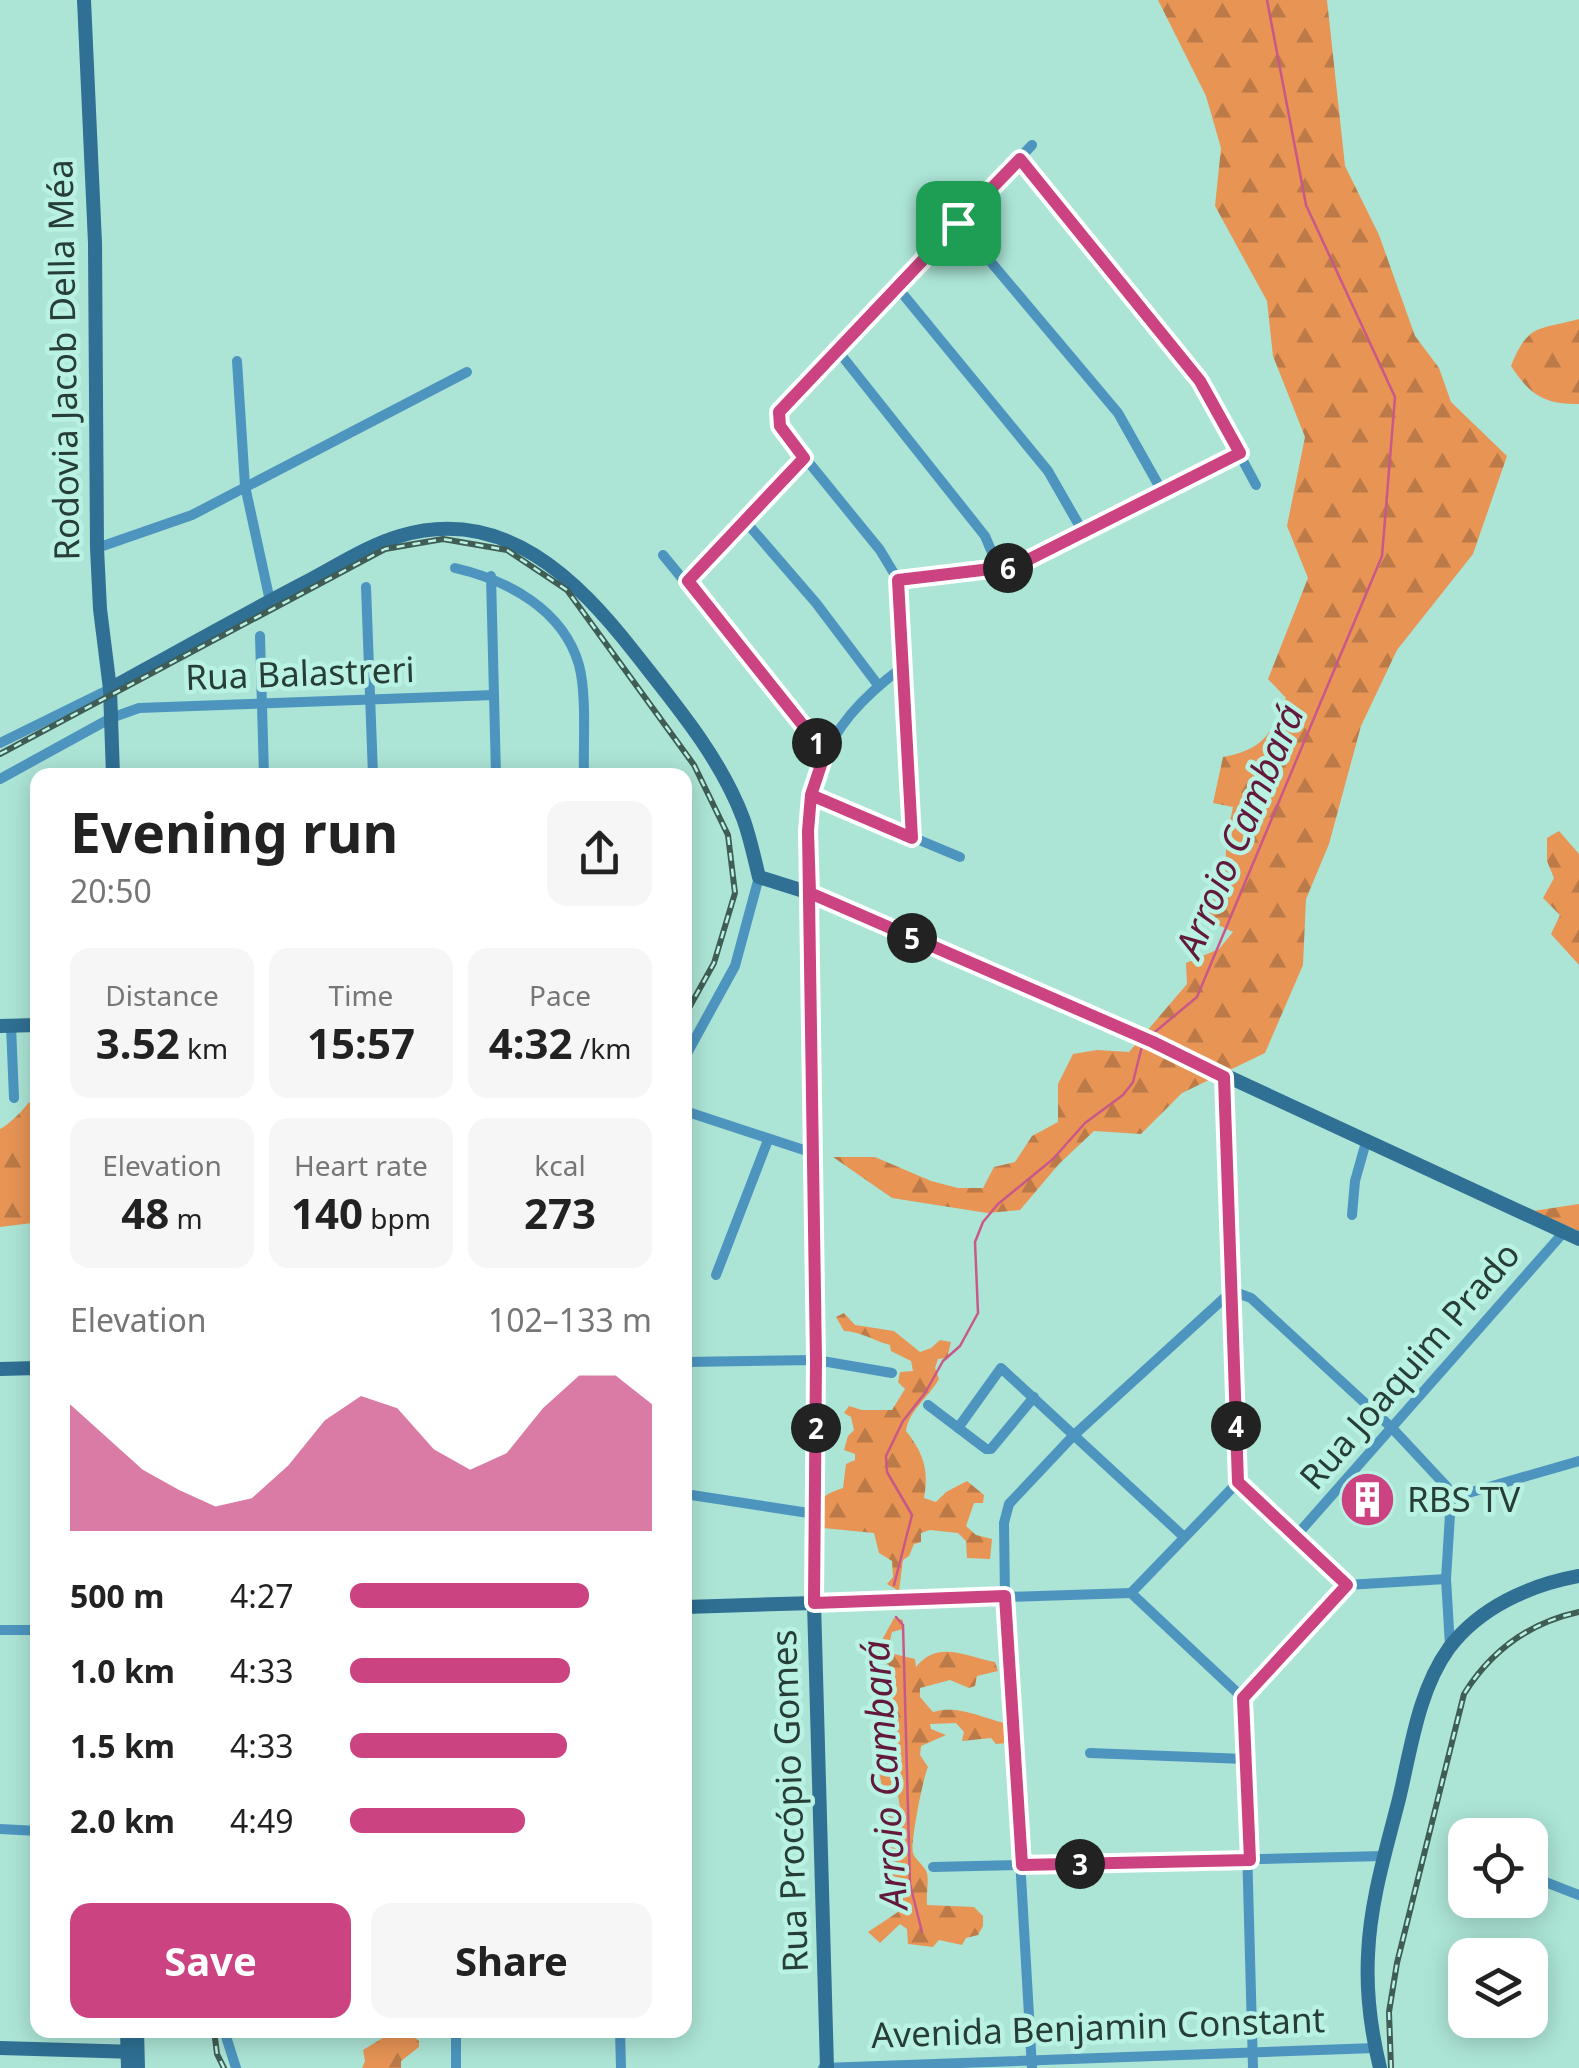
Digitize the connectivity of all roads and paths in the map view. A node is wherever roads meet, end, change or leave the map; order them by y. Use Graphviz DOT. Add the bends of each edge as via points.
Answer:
graph roads {
  1 [pos="84,0"];
  2 [pos="1032,146"];
  3 [pos="1020,159"];
  4 [pos="958,223"];
  5 [pos="897,287"];
  6 [pos="838,351"];
  7 [pos="237,361"];
  8 [pos="468,372"];
  9 [pos="1240,453"];
  10 [pos="804,458"];
  11 [pos="1256,485"];
  12 [pos="244,486"];
  13 [pos="1163,493"];
  14 [pos="746,522"];
  15 [pos="1083,532"];
  16 [pos="96,548"];
  17 [pos="663,555"];
  18 [pos="455,568"];
  19 [pos="999,569"];
  20 [pos="492,576"];
  21 [pos="898,580"];
  22 [pos="688,581"];
  23 [pos="366,587"];
  24 [pos="270,600"];
  25 [pos="260,636"];
  26 [pos="904,666"];
  27 [pos="878,685"];
  28 [pos="110,689"];
  29 [pos="494,695"];
  30 [pos="371,700"];
  31 [pos="263,702"];
  32 [pos="111,718"];
  33 [pos="0,743"];
  34 [pos="825,753"];
  35 [pos="112,768"];
  36 [pos="264,768"];
  37 [pos="373,768"];
  38 [pos="496,768"];
  39 [pos="584,768"];
  40 [pos="0,779"];
  41 [pos="811,795"];
  42 [pos="912,838"];
  43 [pos="960,857"];
  44 [pos="759,877"];
  45 [pos="810,893"];
  46 [pos="30,1025"];
  47 [pos="5,1026"];
  48 [pos="692,1045"];
  49 [pos="1224,1077"];
  50 [pos="14,1098"];
  51 [pos="692,1113"];
  52 [pos="768,1140"];
  53 [pos="1366,1142"];
  54 [pos="812,1152"];
  55 [pos="1352,1215"];
  56 [pos="1564,1232"];
  57 [pos="1579,1239"];
  58 [pos="716,1275"];
  59 [pos="1232,1291"];
  60 [pos="816,1360"];
  61 [pos="692,1362"];
  62 [pos="30,1368"];
  63 [pos="0,1369"];
  64 [pos="892,1373"];
  65 [pos="1034,1397"];
  66 [pos="928,1406"];
  67 [pos="958,1428"];
  68 [pos="1392,1428"];
  69 [pos="1074,1436"];
  70 [pos="1579,1461"];
  71 [pos="1238,1482"];
  72 [pos="692,1495"];
  73 [pos="1450,1498"];
  74 [pos="815,1514"];
  75 [pos="1183,1536"];
  76 [pos="1296,1536"];
  77 [pos="1579,1576"];
  78 [pos="1446,1579"];
  79 [pos="1347,1585"];
  80 [pos="1131,1592"];
  81 [pos="1005,1596"];
  82 [pos="814,1603"];
  83 [pos="692,1607"];
  84 [pos="0,1630"];
  85 [pos="30,1630"];
  86 [pos="1450,1647"];
  87 [pos="1243,1698"];
  88 [pos="1090,1752"];
  89 [pos="1246,1759"];
  90 [pos="0,1829"];
  91 [pos="30,1831"];
  92 [pos="1384,1856"];
  93 [pos="1250,1860"];
  94 [pos="1022,1865"];
  95 [pos="933,1867"];
  96 [pos="1548,1883"];
  97 [pos="1579,1895"];
  98 [pos="227,2038"];
  99 [pos="456,2038"];
  100 [pos="620,2038"];
  101 [pos="0,2048"];
  102 [pos="1375,2048"];
  103 [pos="1253,2054"];
  104 [pos="132,2060"];
  105 [pos="1032,2064"];
  106 [pos="236,2068"];
  107 [pos="456,2068"];
  108 [pos="622,2068"];
  109 [pos="825,2068"];
  110 [pos="1254,2068"];
  111 [pos="1380,2068"];
  1 -- 16 [label="street, Rodovia Jacob Della Méa" via="95,243"];
  2 -- 3 [label="street"];
  3 -- 4 [label="street"];
  3 -- 9 [label="street" via="1200,381"];
  4 -- 5 [label="street"];
  4 -- 13 [label="street" via="1118,413"];
  5 -- 6 [label="street"];
  5 -- 15 [label="street" via="1048,472"];
  6 -- 10 [label="street" via="779,412 780,426"];
  6 -- 19 [label="street" via="985,536"];
  7 -- 12 [label="street"];
  8 -- 12 [label="street"];
  9 -- 11 [label="street"];
  9 -- 13 [label="street"];
  10 -- 14 [label="street"];
  10 -- 21 [label="street"];
  12 -- 16 [label="street" via="192,515"];
  12 -- 24 [label="street"];
  13 -- 15 [label="street"];
  14 -- 22 [label="street"];
  14 -- 27 [label="street"];
  15 -- 19 [label="street" via="1030,561"];
  16 -- 28 [label="street, Rodovia Jacob Della Méa"];
  17 -- 22 [label="street"];
  18 -- 20 [label="street"];
  19 -- 21 [label="street"];
  20 -- 29 [label="street"];
  20 -- 39 [label="street" via="548,615 572,647 580,669"];
  21 -- 26 [label="street"];
  22 -- 34 [label="street"];
  23 -- 30 [label="street"];
  24 -- 28 [label="street"];
  24 -- 44 [label="street" via="402,535 468,531 538,554 597,604 684,716 738,805"];
  25 -- 31 [label="street"];
  26 -- 27 [label="street, Rua Procópio Gomes"];
  26 -- 42 [label="street"];
  27 -- 34 [label="street, Rua Procópio Gomes" via="845,718"];
  28 -- 32 [label="street, Rodovia Jacob Della Méa"];
  28 -- 33 [label="street"];
  29 -- 30 [label="street, Rua Balastreri"];
  29 -- 38 [label="street"];
  30 -- 31 [label="street, Rua Balastreri"];
  30 -- 37 [label="street"];
  31 -- 32 [label="street, Rua Balastreri" via="140,708"];
  31 -- 36 [label="street"];
  32 -- 35 [label="street, Rodovia Jacob Della Méa"];
  32 -- 40 [label="street, Rua Balastreri"];
  34 -- 41 [label="street, Rua Procópio Gomes"];
  41 -- 42 [label="street"];
  41 -- 45 [label="street, Rua Procópio Gomes"];
  42 -- 43 [label="street"];
  44 -- 45 [label="street"];
  44 -- 48 [label="street" via="736,966"];
  45 -- 49 [label="street"];
  45 -- 54 [label="street, Rua Procópio Gomes"];
  46 -- 47 [label="street"];
  47 -- 50 [label="street"];
  49 -- 53 [label="street"];
  49 -- 59 [label="street"];
  51 -- 52 [label="street"];
  52 -- 54 [label="street"];
  52 -- 58 [label="street"];
  53 -- 55 [label="street"];
  53 -- 56 [label="street"];
  54 -- 60 [label="street, Rua Procópio Gomes"];
  56 -- 57 [label="street"];
  56 -- 68 [label="street, Rua Joaquim Prado"];
  59 -- 68 [label="street" via="1251,1298"];
  59 -- 69 [label="street"];
  59 -- 71 [label="street"];
  60 -- 61 [label="street"];
  60 -- 64 [label="street"];
  60 -- 74 [label="street, Rua Procópio Gomes"];
  62 -- 63 [label="street"];
  65 -- 67 [label="street" via="991,1450"];
  65 -- 67 [label="street" via="998,1368"];
  65 -- 69 [label="street"];
  66 -- 67 [label="street"];
  68 -- 73 [label="street"];
  68 -- 76 [label="street, Rua Joaquim Prado"];
  69 -- 75 [label="street"];
  69 -- 81 [label="street" via="1009,1504"];
  70 -- 73 [label="street"];
  71 -- 75 [label="street"];
  71 -- 76 [label="street"];
  72 -- 74 [label="street"];
  73 -- 78 [label="street"];
  74 -- 82 [label="street, Rua Procópio Gomes"];
  75 -- 80 [label="street"];
  76 -- 79 [label="street"];
  77 -- 86 [label="street" via="1521,1592"];
  78 -- 79 [label="street"];
  78 -- 86 [label="street"];
  79 -- 87 [label="street"];
  80 -- 81 [label="street"];
  80 -- 87 [label="street"];
  81 -- 82 [label="street"];
  81 -- 94 [label="street"];
  82 -- 83 [label="street"];
  82 -- 109 [label="street, Rua Procópio Gomes"];
  84 -- 85 [label="street"];
  86 -- 92 [label="street" via="1420,1713"];
  87 -- 89 [label="street"];
  88 -- 89 [label="street"];
  89 -- 93 [label="street"];
  90 -- 91 [label="street"];
  92 -- 93 [label="street"];
  92 -- 102 [label="street" via="1368,1957"];
  93 -- 94 [label="street"];
  93 -- 103 [label="street"];
  94 -- 95 [label="street"];
  94 -- 105 [label="street"];
  96 -- 97 [label="street"];
  98 -- 106 [label="street"];
  99 -- 107 [label="street"];
  100 -- 108 [label="street"];
  101 -- 104 [label="street"];
  102 -- 103 [label="street, Avenida Benjamin Constant"];
  102 -- 111 [label="street"];
  103 -- 105 [label="street, Avenida Benjamin Constant"];
  103 -- 110 [label="street"];
  105 -- 109 [label="street, Avenida Benjamin Constant"];
}
